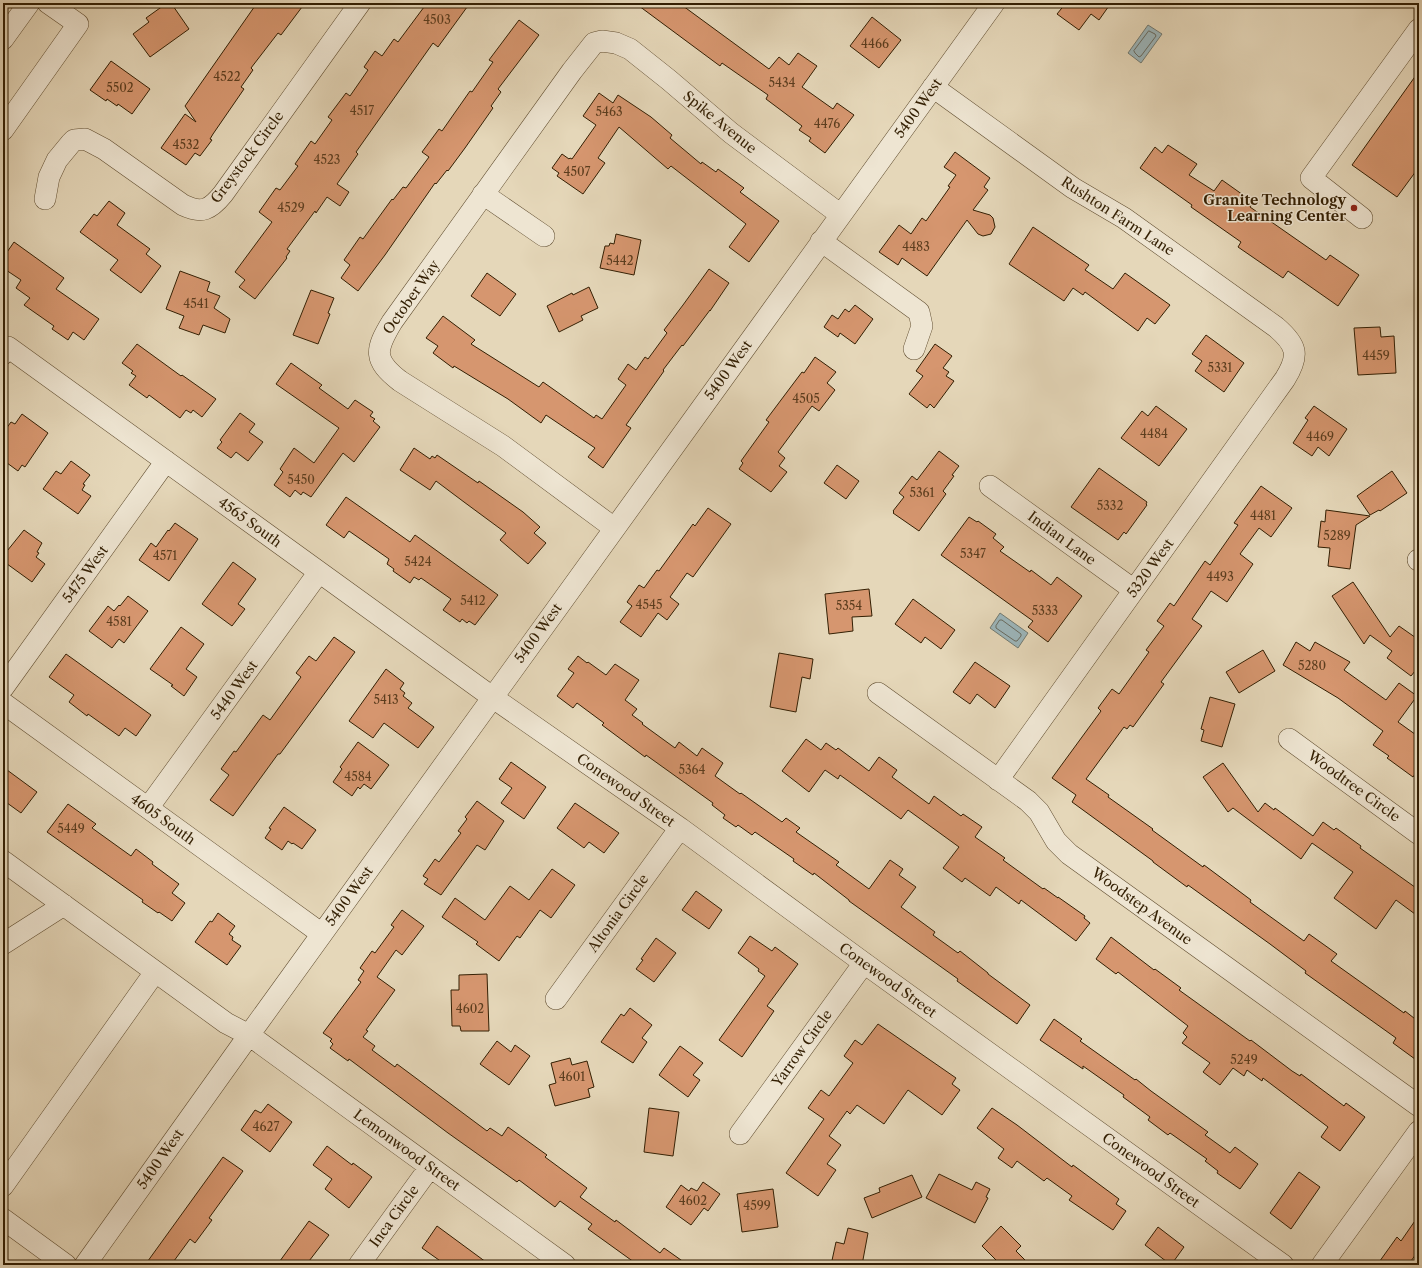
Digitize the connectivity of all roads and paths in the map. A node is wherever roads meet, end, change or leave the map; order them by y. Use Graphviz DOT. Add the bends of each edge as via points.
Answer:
graph roads {
  1 [pos="29,3"];
  2 [pos="48,3"];
  3 [pos="360,3"];
  4 [pos="994,3"];
  5 [pos="1419,29"];
  6 [pos="3,39"];
  7 [pos="594,43"];
  8 [pos="933,87"];
  9 [pos="3,130"];
  10 [pos="484,194"];
  11 [pos="45,199"];
  12 [pos="841,215"];
  13 [pos="1362,218"];
  14 [pos="544,236"];
  15 [pos="821,241"];
  16 [pos="914,349"];
  17 [pos="5,350"];
  18 [pos="1295,352"];
  19 [pos="166,461"];
  20 [pos="990,486"];
  21 [pos="614,528"];
  22 [pos="319,572"];
  23 [pos="1134,590"];
  24 [pos="3,688"];
  25 [pos="878,694"];
  26 [pos="492,697"];
  27 [pos="3,704"];
  28 [pos="1289,739"];
  29 [pos="998,780"];
  30 [pos="148,808"];
  31 [pos="680,828"];
  32 [pos="1419,834"];
  33 [pos="3,861"];
  34 [pos="64,905"];
  35 [pos="322,934"];
  36 [pos="3,944"];
  37 [pos="864,962"];
  38 [pos="155,972"];
  39 [pos="556,999"];
  40 [pos="248,1035"];
  41 [pos="1419,1106"];
  42 [pos="1419,1131"];
  43 [pos="740,1134"];
  44 [pos="430,1167"];
  45 [pos="3,1186"];
  46 [pos="3,1219"];
  47 [pos="66,1265"];
  48 [pos="85,1265"];
  49 [pos="359,1265"];
  50 [pos="565,1265"];
  51 [pos="1284,1265"];
  52 [pos="1322,1265"];
  1 -- 6 [label="street"];
  2 -- 9 [label="street" via="78,24"];
  3 -- 11 [label="street, Greystock Circle" via="223,194 210,207 192,210 104,149 85,139 74,140 57,160 49,178"];
  4 -- 8 [label="street, 5400 West"];
  5 -- 13 [label="street" via="1310,178"];
  7 -- 10 [label="street, October Way"];
  7 -- 12 [label="street, Spike Avenue" via="616,43 630,49 731,133"];
  8 -- 12 [label="street, 5400 West"];
  8 -- 18 [label="street, Rushton Farm Lane" via="1074,188 1124,218 1276,327 1291,343"];
  10 -- 14 [label="street"];
  10 -- 21 [label="street, October Way" via="387,329 379,345 381,362 400,381 502,446"];
  12 -- 15 [label="street, 5400 West"];
  15 -- 16 [label="street" via="918,312 922,326"];
  15 -- 21 [label="street, 5400 West"];
  17 -- 19 [label="street, 4565 South"];
  18 -- 23 [label="street, 5320 West" via="1294,361 1285,379"];
  19 -- 22 [label="street, 4565 South"];
  19 -- 24 [label="street, 5475 West"];
  20 -- 23 [label="street, Indian Lane"];
  21 -- 26 [label="street, 5400 West"];
  22 -- 26 [label="street, 4565 South"];
  22 -- 30 [label="street, 5440 West"];
  23 -- 29 [label="street, 5320 West"];
  25 -- 29 [label="street, Woodstep Avenue"];
  26 -- 31 [label="street, Conewood Street"];
  26 -- 35 [label="street, 5400 West"];
  27 -- 30 [label="street, 4605 South"];
  28 -- 32 [label="street, Woodtree Circle"];
  29 -- 41 [label="street, Woodstep Avenue" via="1039,812 1056,841 1069,854"];
  30 -- 35 [label="street, 4605 South"];
  31 -- 37 [label="street, Conewood Street"];
  31 -- 39 [label="street, Altonia Circle"];
  33 -- 34 [label="street, Lemonwood Street"];
  34 -- 36 [label="street"];
  34 -- 38 [label="street, Lemonwood Street"];
  35 -- 40 [label="street, 5400 West"];
  37 -- 43 [label="street, Yarrow Circle"];
  37 -- 51 [label="street, Conewood Street"];
  38 -- 40 [label="street, Lemonwood Street" via="226,1023"];
  38 -- 45 [label="street"];
  40 -- 44 [label="street, Lemonwood Street"];
  40 -- 48 [label="street, 5400 West"];
  42 -- 52 [label="street"];
  44 -- 49 [label="street, Inca Circle"];
  44 -- 50 [label="street, Lemonwood Street"];
  46 -- 47 [label="street"];
}
